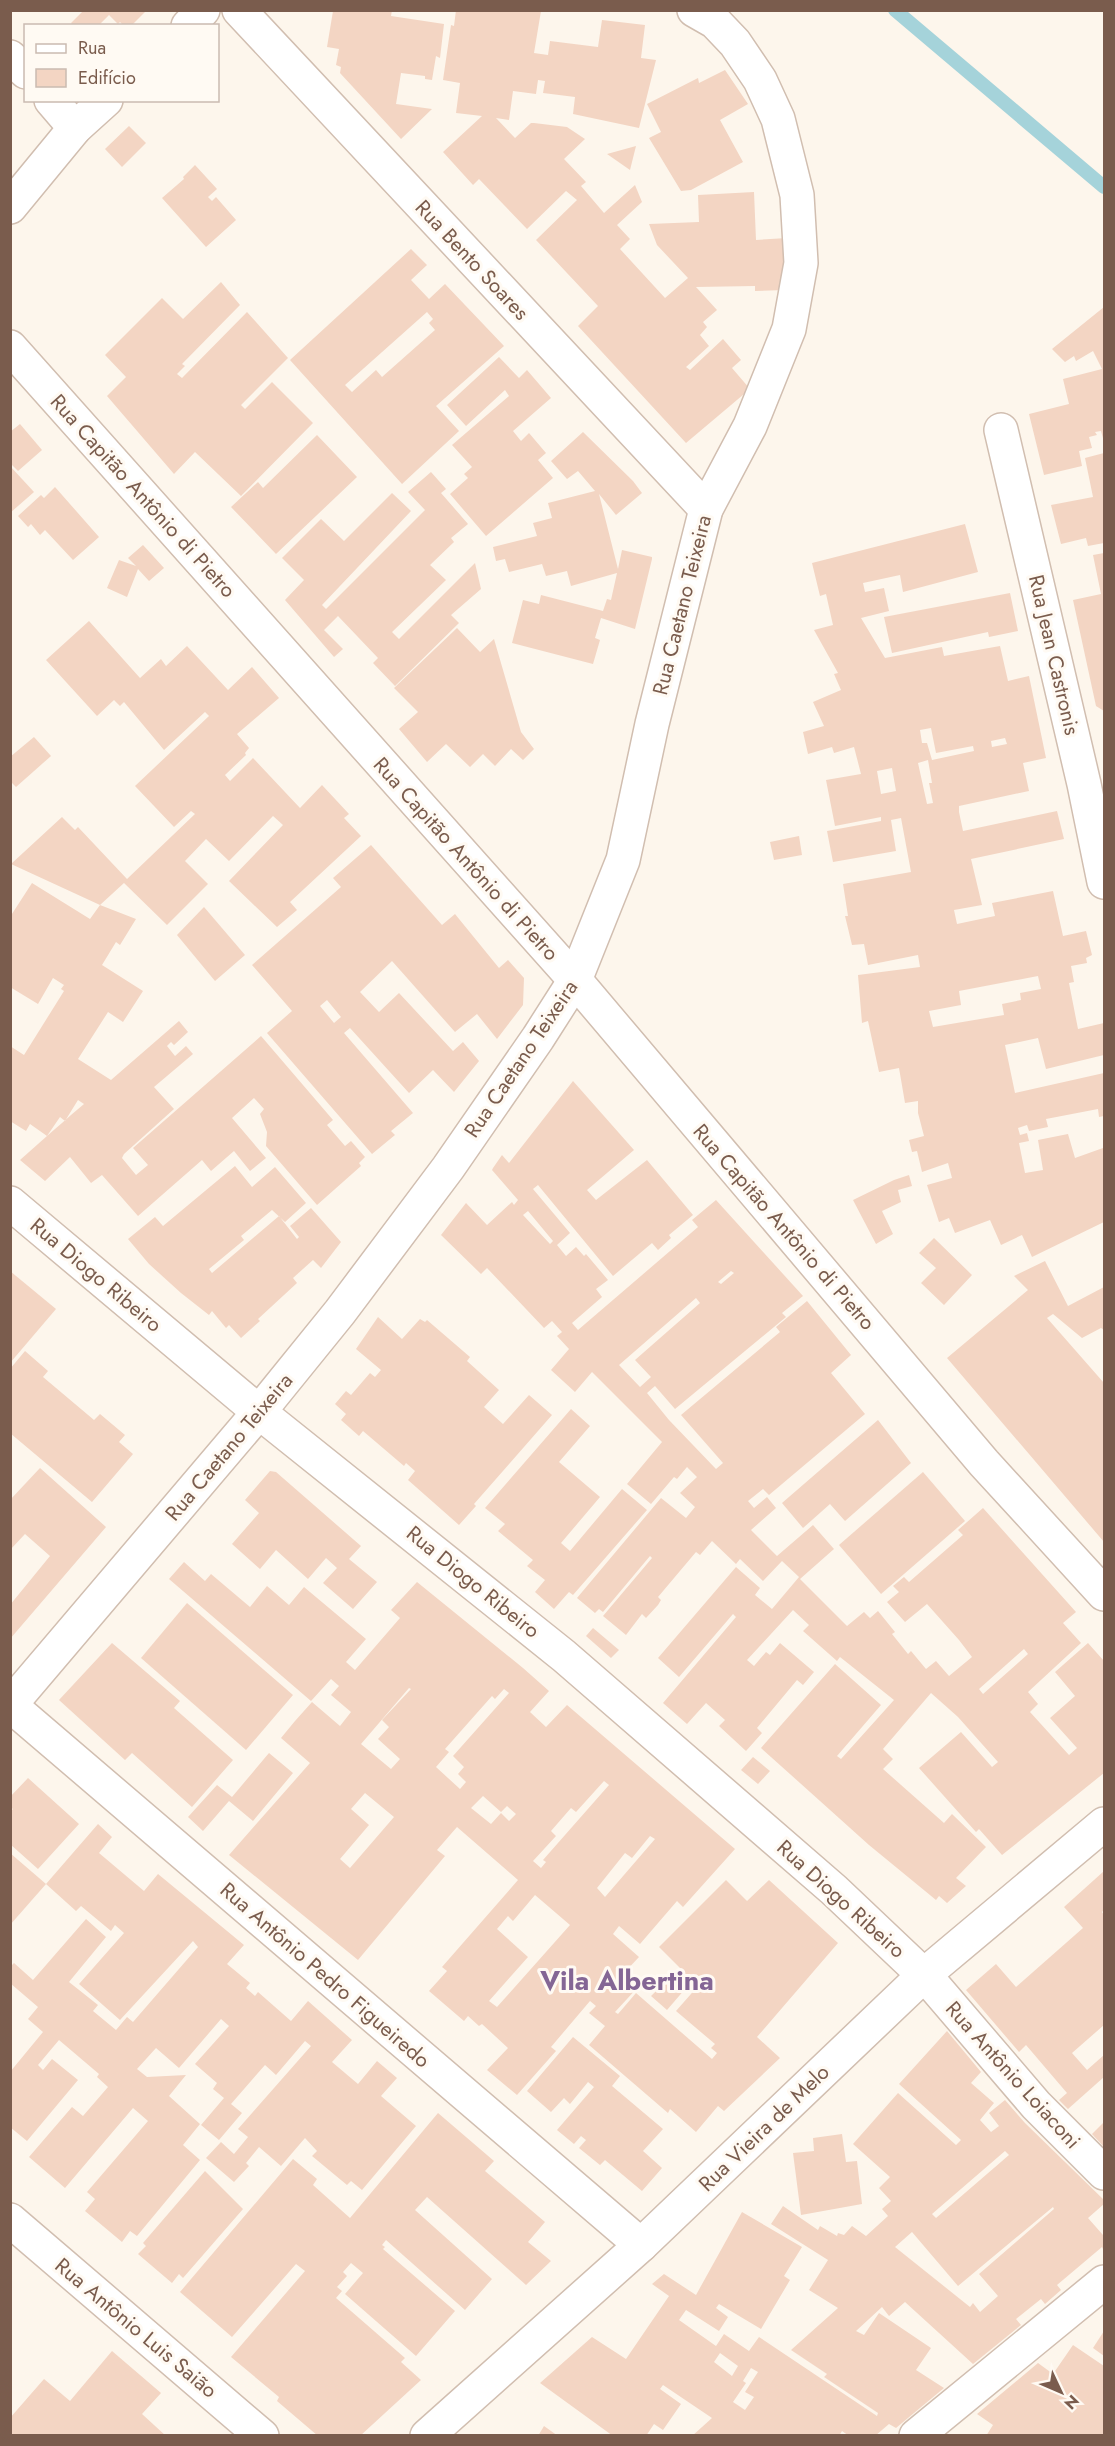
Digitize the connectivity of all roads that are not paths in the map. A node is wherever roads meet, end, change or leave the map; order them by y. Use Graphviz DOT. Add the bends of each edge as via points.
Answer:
graph roads {
  1 [pos="203,10"];
  2 [pos="238,10"];
  3 [pos="694,10"];
  4 [pos="190,24"];
  5 [pos="10,57"];
  6 [pos="24,70"];
  7 [pos="53,102"];
  8 [pos="104,102"];
  9 [pos="75,128"];
  10 [pos="10,207"];
  11 [pos="10,347"];
  12 [pos="1001,430"];
  13 [pos="706,509"];
  14 [pos="1094,775"];
  15 [pos="1104,882"];
  16 [pos="575,980"];
  17 [pos="10,1203"];
  18 [pos="259,1412"];
  19 [pos="1104,1594"];
  20 [pos="11,1705"];
  21 [pos="1104,1824"];
  22 [pos="924,1975"];
  23 [pos="1104,2173"];
  24 [pos="10,2220"];
  25 [pos="641,2245"];
  26 [pos="1104,2282"];
  27 [pos="262,2436"];
  28 [pos="427,2436"];
  29 [pos="916,2436"];
  1 -- 4 [label="street"];
  2 -- 13 [label="street, Rua Bento Soares"];
  3 -- 13 [label="street, Rua Caetano Teixeira" via="715,22 735,43 760,80 778,119 797,195 801,263 789,328 750,426"];
  5 -- 6 [label="street"];
  7 -- 9 [label="street"];
  8 -- 9 [label="street"];
  9 -- 10 [label="street"];
  11 -- 16 [label="street, Rua Capitão Antônio di Pietro"];
  12 -- 14 [label="street, Rua Jean Castronis"];
  13 -- 16 [label="street, Rua Caetano Teixeira" via="652,724 623,860"];
  14 -- 15 [label="street, Rua Jean Castronis"];
  16 -- 18 [label="street, Rua Caetano Teixeira" via="448,1168"];
  16 -- 19 [label="street, Rua Capitão Antônio di Pietro" via="984,1463"];
  17 -- 18 [label="street, Rua Diogo Ribeiro"];
  18 -- 20 [label="street, Rua Caetano Teixeira"];
  18 -- 22 [label="street, Rua Diogo Ribeiro" via="564,1656 834,1890"];
  20 -- 25 [label="street, Rua Antônio Pedro Figueiredo"];
  21 -- 22 [label="street, Rua Vieira de Melo"];
  22 -- 23 [label="street, Rua Antônio Loiaconi" via="1036,2105"];
  22 -- 25 [label="street, Rua Vieira de Melo"];
  24 -- 27 [label="street, Rua Antônio Luis Saião"];
  25 -- 28 [label="street, Rua Vieira de Melo"];
  26 -- 29 [label="street"];
}
